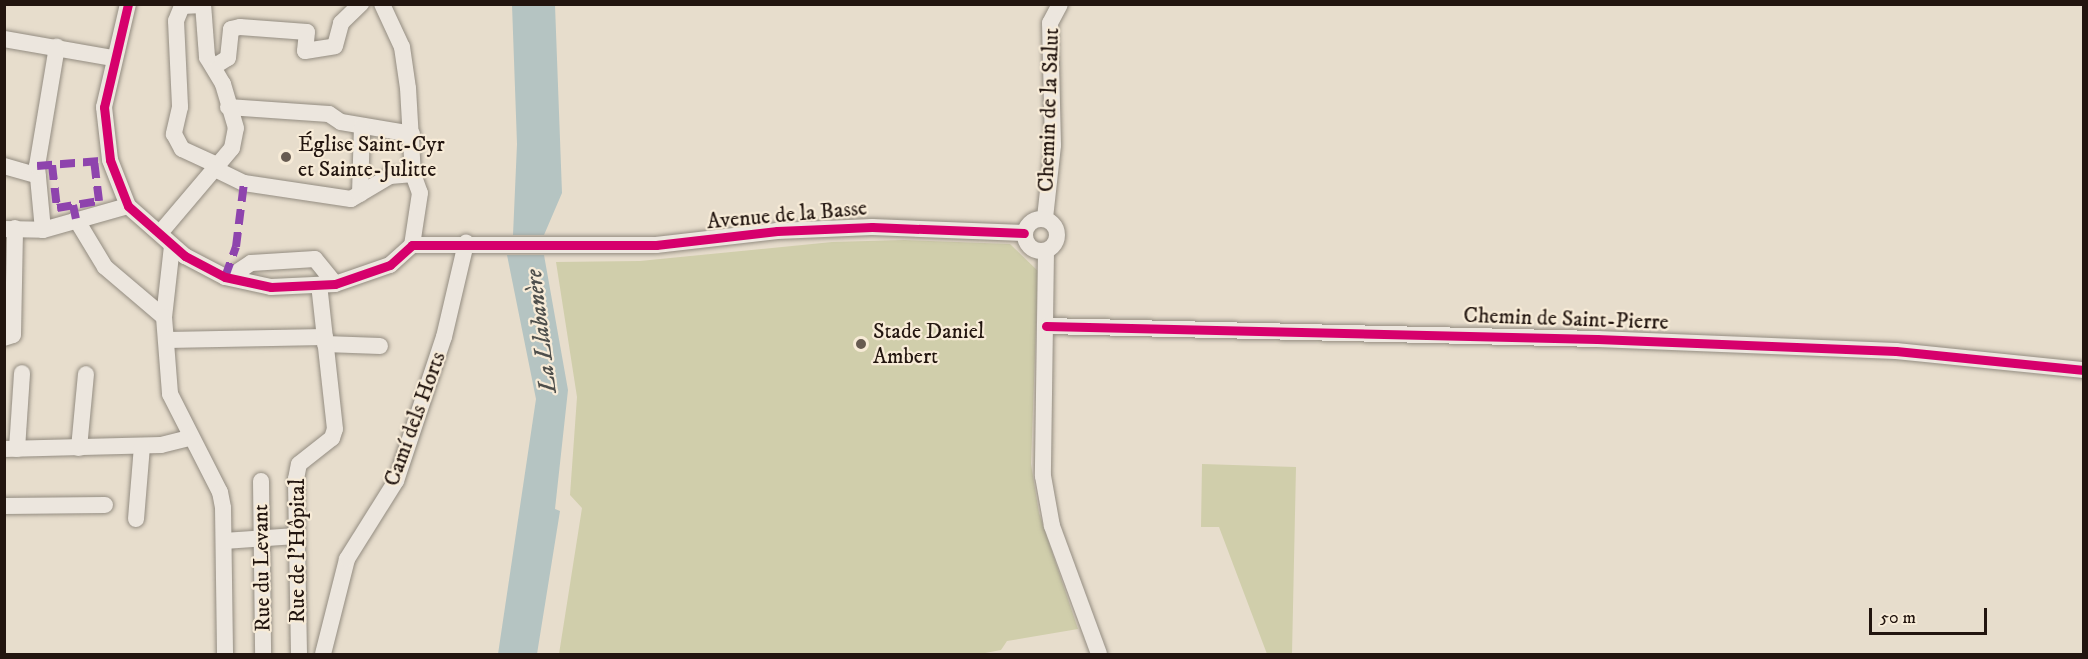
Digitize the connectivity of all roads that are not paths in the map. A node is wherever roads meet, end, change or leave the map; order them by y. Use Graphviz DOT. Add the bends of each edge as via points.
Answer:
graph roads {
  1 [pos="128,4"];
  2 [pos="361,4"];
  3 [pos="382,4"];
  4 [pos="1060,4"];
  5 [pos="203,5"];
  6 [pos="4,39"];
  7 [pos="57,47"];
  8 [pos="113,58"];
  9 [pos="217,60"];
  10 [pos="235,107"];
  11 [pos="362,126"];
  12 [pos="412,134"];
  13 [pos="4,166"];
  14 [pos="217,167"];
  15 [pos="413,174"];
  16 [pos="38,176"];
  17 [pos="360,194"];
  18 [pos="128,206"];
  19 [pos="1045,218"];
  20 [pos="76,219"];
  21 [pos="10,228"];
  22 [pos="43,230"];
  23 [pos="160,233"];
  24 [pos="1024,233"];
  25 [pos="466,243"];
  26 [pos="412,245"];
  27 [pos="172,246"];
  28 [pos="1046,251"];
  29 [pos="230,278"];
  30 [pos="327,285"];
  31 [pos="164,317"];
  32 [pos="1046,326"];
  33 [pos="4,338"];
  34 [pos="167,340"];
  35 [pos="325,341"];
  36 [pos="380,346"];
  37 [pos="2084,370"];
  38 [pos="22,373"];
  39 [pos="86,374"];
  40 [pos="190,438"];
  41 [pos="142,446"];
  42 [pos="79,448"];
  43 [pos="11,449"];
  44 [pos="261,481"];
  45 [pos="105,505"];
  46 [pos="4,506"];
  47 [pos="136,519"];
  48 [pos="296,536"];
  49 [pos="259,538"];
  50 [pos="224,541"];
  51 [pos="225,654"];
  52 [pos="263,654"];
  53 [pos="299,654"];
  54 [pos="323,654"];
  55 [pos="1099,654"];
  1 -- 8 [label="street"];
  2 -- 9 [label="street" via="341,23 335,46 305,51 306,32 240,27 231,29"];
  3 -- 12 [label="street" via="402,47"];
  4 -- 19 [label="street, Chemin de la Salut" via="1050,23 1053,145"];
  5 -- 9 [label="street"];
  5 -- 14 [label="street" via="182,6 176,21 180,107 174,134 182,149"];
  6 -- 7 [label="street"];
  7 -- 8 [label="street"];
  7 -- 16 [label="street"];
  8 -- 18 [label="street" via="104,107 106,138"];
  9 -- 10 [label="street"];
  10 -- 11 [label="street" via="329,114 341,122"];
  10 -- 14 [label="street" via="232,148"];
  11 -- 12 [label="street"];
  11 -- 17 [label="street"];
  12 -- 15 [label="street"];
  13 -- 16 [label="street"];
  14 -- 17 [label="street" via="244,183 351,199"];
  14 -- 23 [label="street"];
  15 -- 17 [label="street" via="390,176"];
  15 -- 26 [label="street" via="420,193"];
  16 -- 22 [label="street"];
  18 -- 20 [label="street"];
  18 -- 23 [label="street"];
  19 -- 24 [label="street" via="1031,221"];
  19 -- 28 [label="street" via="1054,224 1057,234"];
  20 -- 22 [label="street"];
  20 -- 31 [label="street" via="105,267"];
  21 -- 22 [label="street"];
  21 -- 33 [label="street" via="13,335"];
  23 -- 27 [label="street"];
  24 -- 25 [label="street, Avenue de la Basse" via="872,227 777,231 656,245"];
  24 -- 28 [label="street" via="1030,248"];
  25 -- 26 [label="street, Avenue de la Basse"];
  25 -- 54 [label="street, Camí dels Horts" via="444,337 396,481 347,559"];
  26 -- 30 [label="street" via="390,265"];
  27 -- 29 [label="street"];
  27 -- 31 [label="street"];
  28 -- 32 [label="street"];
  29 -- 30 [label="street" via="271,287"];
  29 -- 30 [label="street" via="251,263 315,259"];
  30 -- 35 [label="street, Rue de l'Hôpital"];
  31 -- 34 [label="street"];
  32 -- 37 [label="street, Chemin de Saint-Pierre" via="1609,339 1896,351"];
  32 -- 55 [label="street" via="1042,476 1052,526"];
  34 -- 35 [label="street"];
  34 -- 40 [label="street" via="170,394"];
  35 -- 36 [label="street"];
  35 -- 48 [label="street, Rue de l'Hôpital" via="335,429 332,438 299,464"];
  38 -- 43 [label="street"];
  39 -- 42 [label="street"];
  40 -- 41 [label="street"];
  40 -- 50 [label="street" via="220,492"];
  41 -- 42 [label="street"];
  41 -- 47 [label="street"];
  42 -- 43 [label="street"];
  44 -- 49 [label="street, Rue du Levant"];
  45 -- 46 [label="street"];
  48 -- 49 [label="street"];
  48 -- 53 [label="street, Rue de l'Hôpital"];
  49 -- 50 [label="street"];
  49 -- 52 [label="street, Rue du Levant"];
  50 -- 51 [label="street"];
}
